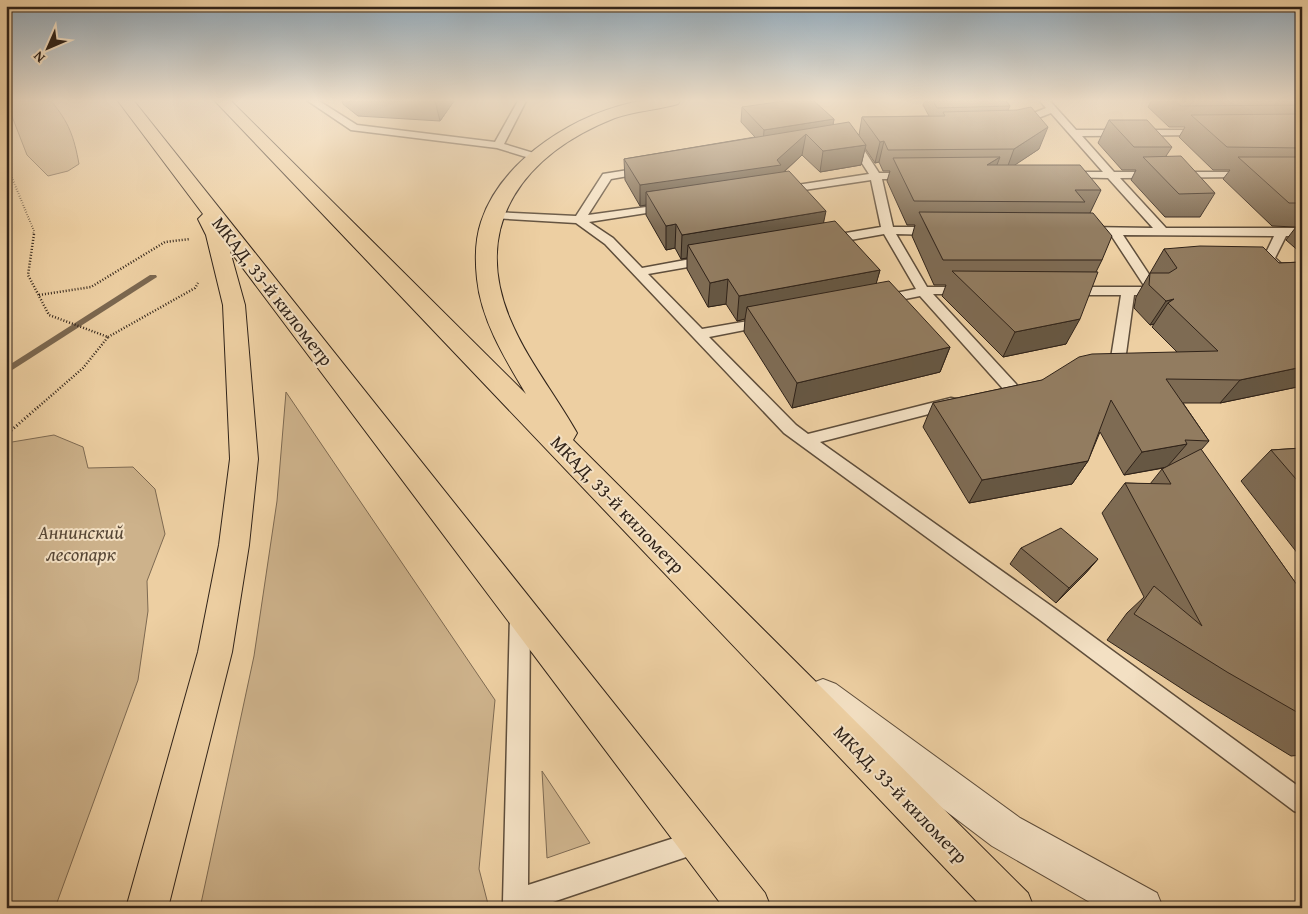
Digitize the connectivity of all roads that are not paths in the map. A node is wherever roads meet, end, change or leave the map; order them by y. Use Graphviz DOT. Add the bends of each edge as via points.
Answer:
graph roads {
  1 [pos="160,144"];
  2 [pos="266,144"];
  3 [pos="487,144"];
  4 [pos="554,144"];
  5 [pos="858,144"];
  6 [pos="1084,144"];
  7 [pos="498,145"];
  8 [pos="536,157"];
  9 [pos="654,168"];
  10 [pos="1112,174"];
  11 [pos="1264,174"];
  12 [pos="1053,175"];
  13 [pos="876,176"];
  14 [pos="925,176"];
  15 [pos="196,190"];
  16 [pos="771,192"];
  17 [pos="684,205"];
  18 [pos="493,215"];
  19 [pos="578,220"];
  20 [pos="888,230"];
  21 [pos="948,231"];
  22 [pos="1076,231"];
  23 [pos="1115,231"];
  24 [pos="1162,231"];
  25 [pos="1282,232"];
  26 [pos="1302,232"];
  27 [pos="814,242"];
  28 [pos="717,259"];
  29 [pos="639,272"];
  30 [pos="980,290"];
  31 [pos="1302,290"];
  32 [pos="1059,291"];
  33 [pos="1128,291"];
  34 [pos="924,292"];
  35 [pos="865,303"];
  36 [pos="777,319"];
  37 [pos="699,334"];
  38 [pos="1091,368"];
  39 [pos="1029,384"];
  40 [pos="1011,388"];
  41 [pos="992,393"];
  42 [pos="964,400"];
  43 [pos="806,440"];
  44 [pos="673,561"];
  45 [pos="520,611"];
  46 [pos="739,628"];
  47 [pos="1302,803"];
  48 [pos="699,842"];
  49 [pos="516,905"];
  50 [pos="147,908"];
  51 [pos="750,908"];
  52 [pos="1013,908"];
  53 [pos="1142,908"];
  1 -- 15 [label="highway, МКАД, 33-й километр"];
  2 -- 44 [label="highway, МКАД, 33-й километр"];
  3 -- 7 [label="lane"];
  4 -- 8 [label="highway"];
  5 -- 13 [label="lane"];
  6 -- 10 [label="lane"];
  7 -- 8 [label="lane"];
  8 -- 18 [label="highway" via="511,186"];
  9 -- 19 [label="lane" via="607,176"];
  10 -- 11 [label="lane"];
  10 -- 12 [label="lane"];
  10 -- 24 [label="lane"];
  13 -- 14 [label="lane"];
  13 -- 16 [label="lane"];
  13 -- 20 [label="lane"];
  15 -- 45 [label="highway, МКАД, 33-й километр"];
  15 -- 50 [label="highway" via="216,235 234,305 244,459 234,545 215,652"];
  17 -- 19 [label="lane"];
  18 -- 19 [label="lane"];
  18 -- 44 [label="highway" via="486,256 492,298 511,349 566,436"];
  19 -- 29 [label="lane" via="609,241"];
  20 -- 21 [label="lane"];
  20 -- 27 [label="lane"];
  20 -- 34 [label="lane"];
  22 -- 23 [label="lane"];
  23 -- 24 [label="lane"];
  23 -- 33 [label="lane" via="1154,291"];
  24 -- 25 [label="lane"];
  25 -- 26 [label="lane"];
  25 -- 31 [label="lane" via="1269,259"];
  28 -- 29 [label="lane"];
  29 -- 37 [label="lane"];
  30 -- 34 [label="lane"];
  32 -- 33 [label="lane"];
  33 -- 38 [label="lane" via="1118,361"];
  34 -- 35 [label="lane"];
  34 -- 40 [label="lane"];
  36 -- 37 [label="lane"];
  37 -- 43 [label="lane" via="790,429"];
  39 -- 40 [label="lane"];
  40 -- 41 [label="lane"];
  42 -- 43 [label="lane"];
  43 -- 47 [label="lane"];
  44 -- 46 [label="highway, МКАД, 33-й километр"];
  45 -- 48 [label="highway, МКАД, 33-й километр"];
  45 -- 49 [label="lane"];
  46 -- 52 [label="highway, МКАД, 33-й километр"];
  46 -- 53 [label="street" via="834,705 1006,832"];
  48 -- 49 [label="lane"];
  48 -- 51 [label="highway, МКАД, 33-й километр"];
}
